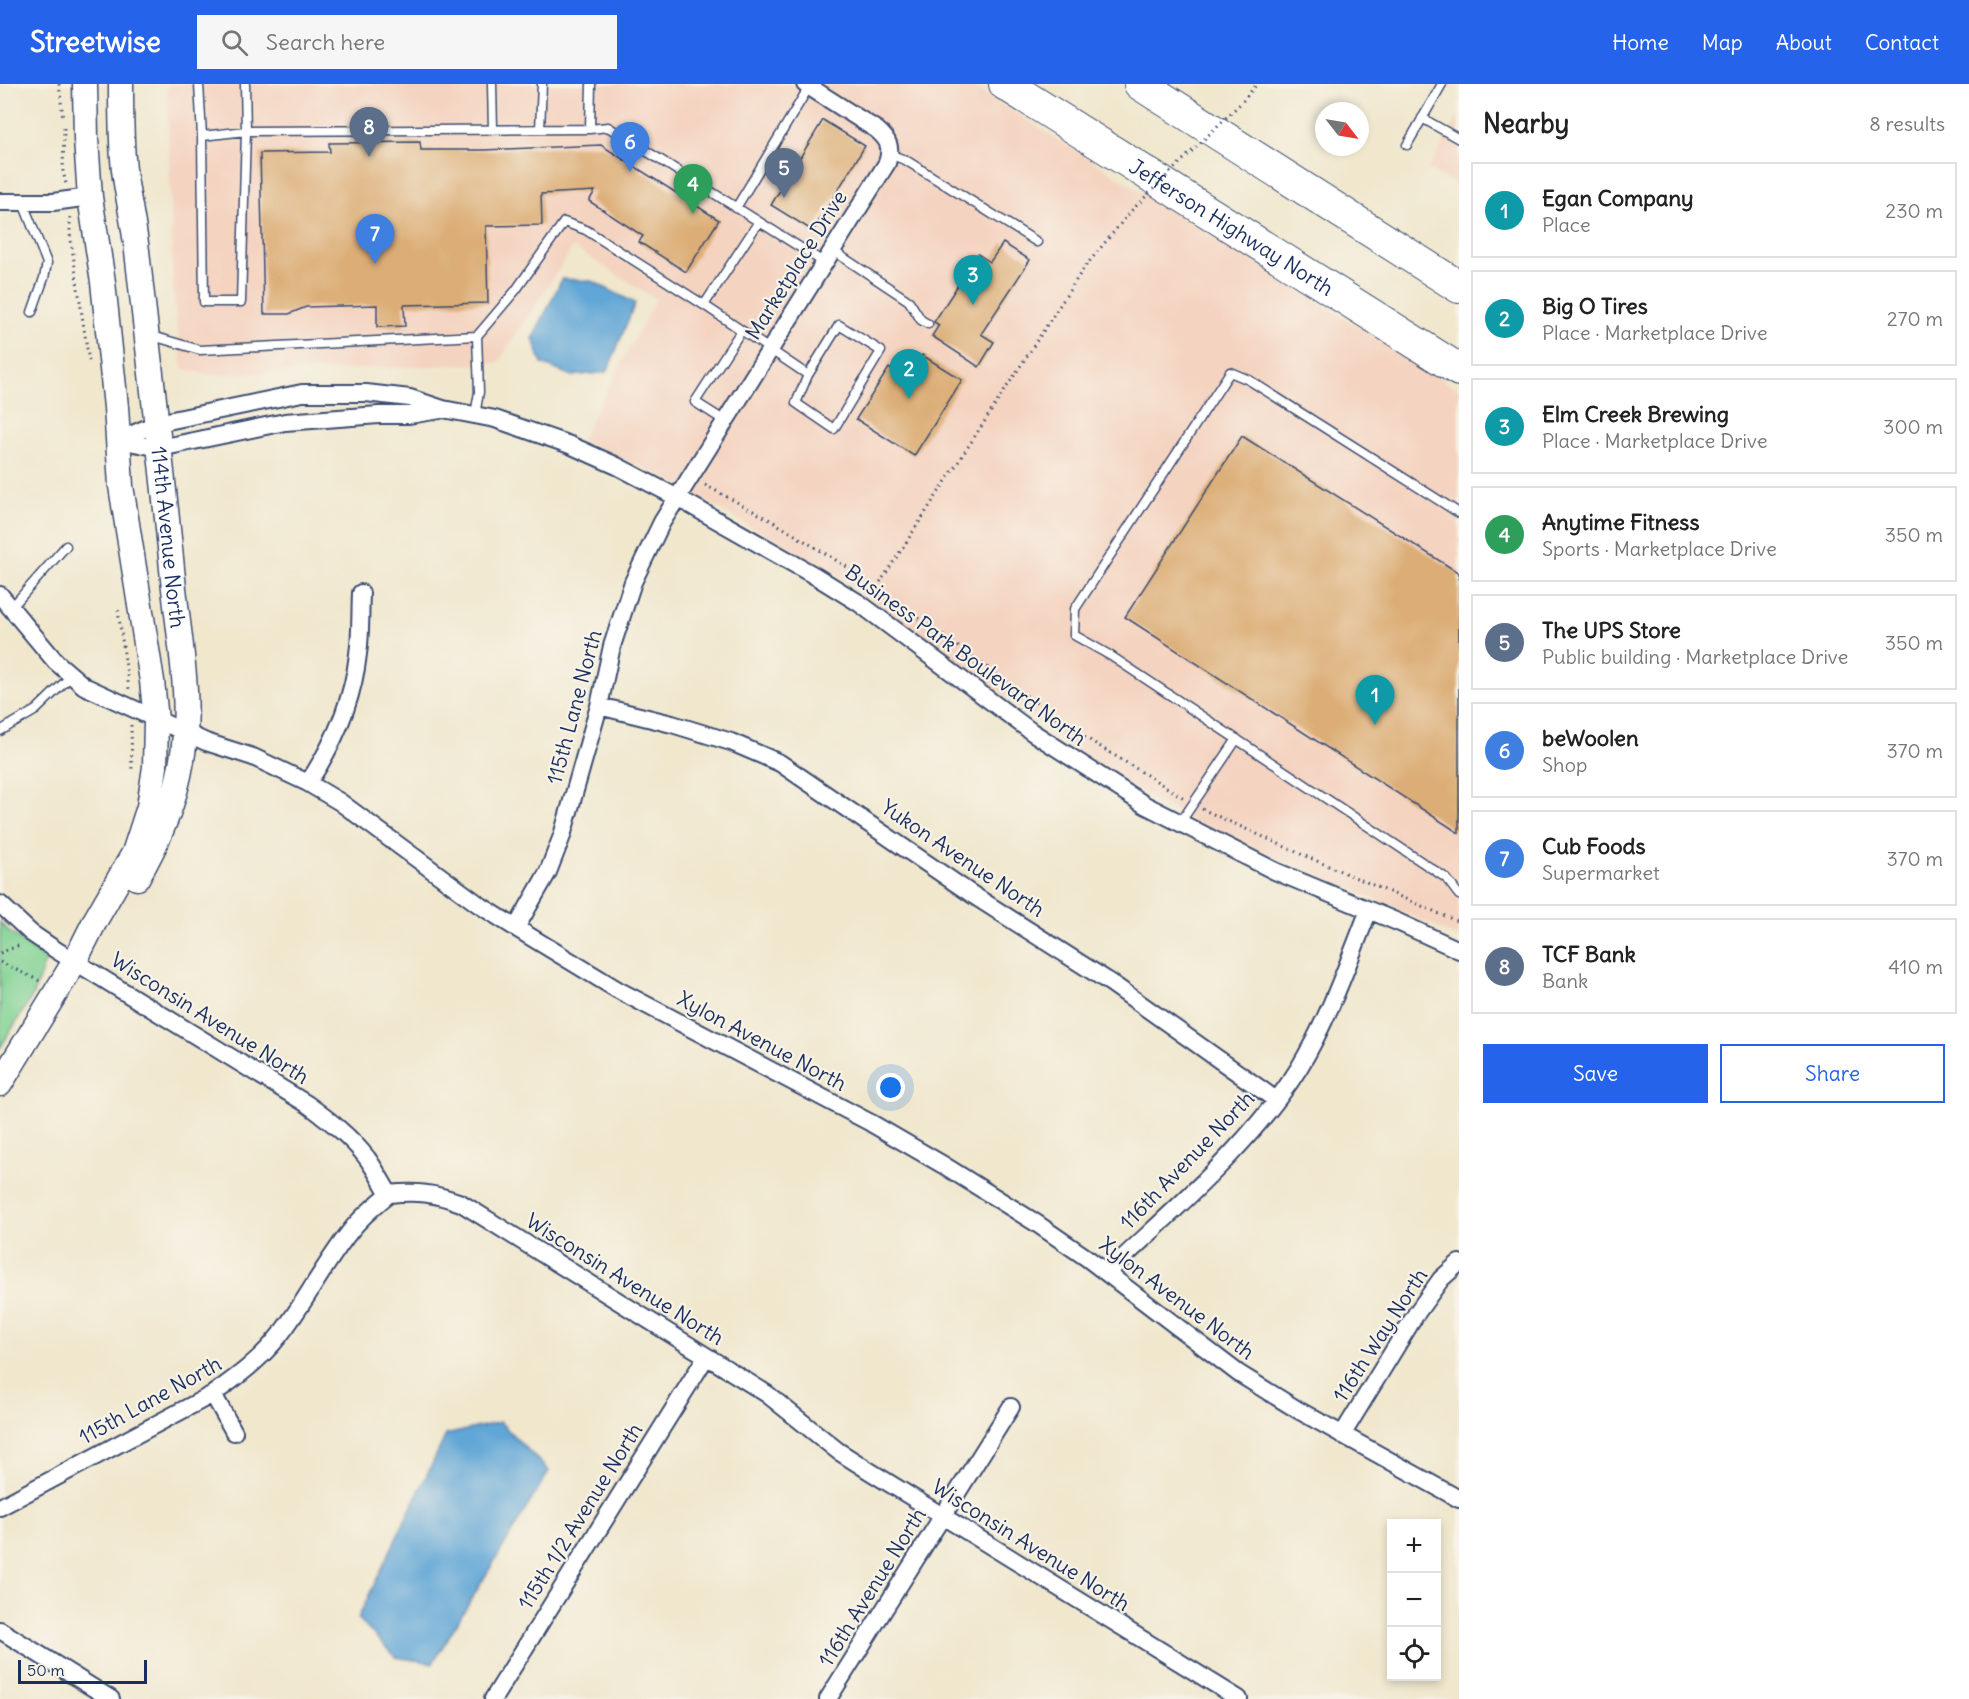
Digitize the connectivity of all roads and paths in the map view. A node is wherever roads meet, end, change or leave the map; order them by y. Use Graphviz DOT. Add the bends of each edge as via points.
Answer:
graph roads {
  1 [pos="59,84"];
  2 [pos="85,84"];
  3 [pos="121,84"];
  4 [pos="199,84"];
  5 [pos="245,84"];
  6 [pos="492,84"];
  7 [pos="542,84"];
  8 [pos="591,84"];
  9 [pos="1005,84"];
  10 [pos="1140,84"];
  11 [pos="1257,84"];
  12 [pos="1442,84"];
  13 [pos="807,85"];
  14 [pos="1422,118"];
  15 [pos="540,129"];
  16 [pos="590,129"];
  17 [pos="493,130"];
  18 [pos="246,131"];
  19 [pos="202,136"];
  20 [pos="1459,139"];
  21 [pos="1407,145"];
  22 [pos="890,154"];
  23 [pos="63,171"];
  24 [pos="90,197"];
  25 [pos="0,202"];
  26 [pos="23,203"];
  27 [pos="736,208"];
  28 [pos="759,223"];
  29 [pos="1037,242"];
  30 [pos="828,256"];
  31 [pos="1459,287"];
  32 [pos="704,305"];
  33 [pos="32,312"];
  34 [pos="928,324"];
  35 [pos="741,332"];
  36 [pos="146,334"];
  37 [pos="477,336"];
  38 [pos="770,349"];
  39 [pos="1459,369"];
  40 [pos="808,375"];
  41 [pos="443,409"];
  42 [pos="476,415"];
  43 [pos="725,421"];
  44 [pos="158,423"];
  45 [pos="120,440"];
  46 [pos="160,448"];
  47 [pos="704,484"];
  48 [pos="678,498"];
  49 [pos="1459,513"];
  50 [pos="66,546"];
  51 [pos="877,587"];
  52 [pos="361,593"];
  53 [pos="5,601"];
  54 [pos="71,676"];
  55 [pos="599,706"];
  56 [pos="156,720"];
  57 [pos="0,731"];
  58 [pos="130,731"];
  59 [pos="184,732"];
  60 [pos="1237,739"];
  61 [pos="132,779"];
  62 [pos="308,783"];
  63 [pos="1193,804"];
  64 [pos="1179,824"];
  65 [pos="1459,895"];
  66 [pos="0,904"];
  67 [pos="1369,910"];
  68 [pos="1459,922"];
  69 [pos="516,928"];
  70 [pos="1459,950"];
  71 [pos="75,961"];
  72 [pos="0,962"];
  73 [pos="41,982"];
  74 [pos="0,1084"];
  75 [pos="1276,1100"];
  76 [pos="389,1194"];
  77 [pos="1459,1263"];
  78 [pos="1107,1273"];
  79 [pos="706,1357"];
  80 [pos="213,1395"];
  81 [pos="1011,1407"];
  82 [pos="234,1432"];
  83 [pos="1342,1435"];
  84 [pos="1459,1499"];
  85 [pos="0,1507"];
  86 [pos="943,1517"];
  87 [pos="0,1630"];
  88 [pos="111,1699"];
  89 [pos="493,1699"];
  90 [pos="828,1699"];
  91 [pos="1239,1699"];
  1 -- 23 [label="path" via="64,120"];
  2 -- 24 [label="street, 114th Avenue North"];
  3 -- 36 [label="street, 114th Avenue North" via="124,170"];
  4 -- 19 [label="lane"];
  5 -- 18 [label="lane"];
  6 -- 17 [label="lane"];
  7 -- 15 [label="lane"];
  8 -- 16 [label="lane"];
  9 -- 39 [label="highway, Jefferson Highway North"];
  10 -- 31 [label="highway"];
  11 -- 51 [label="path, bridge" via="1131,211 1084,268"];
  12 -- 14 [label="lane"];
  13 -- 22 [label="street" via="878,130 886,137"];
  13 -- 27 [label="lane"];
  14 -- 20 [label="lane"];
  14 -- 21 [label="lane"];
  15 -- 16 [label="lane"];
  15 -- 17 [label="lane"];
  16 -- 27 [label="lane" via="608,127"];
  17 -- 18 [label="lane"];
  18 -- 19 [label="lane"];
  18 -- 19 [label="lane" via="241,302 204,302"];
  22 -- 29 [label="lane"];
  22 -- 30 [label="street, Marketplace Drive"];
  24 -- 26 [label="street"];
  24 -- 45 [label="street, 114th Avenue North"];
  25 -- 26 [label="street"];
  26 -- 33 [label="lane" via="47,263"];
  27 -- 28 [label="lane"];
  28 -- 30 [label="lane"];
  28 -- 32 [label="lane"];
  30 -- 34 [label="lane" via="909,301"];
  30 -- 38 [label="street, Marketplace Drive"];
  32 -- 35 [label="lane"];
  32 -- 37 [label="lane" via="586,230 564,222 516,290"];
  35 -- 38 [label="lane"];
  35 -- 43 [label="lane" via="695,402"];
  36 -- 37 [label="lane" via="201,350"];
  36 -- 44 [label="street, 114th Avenue North"];
  37 -- 42 [label="lane"];
  38 -- 40 [label="lane"];
  38 -- 43 [label="street, Marketplace Drive"];
  40 -- 40 [label="lane" via="796,403 834,429 881,351 839,325"];
  41 -- 42 [label="street, Business Park Boulevard North"];
  41 -- 44 [label="street, Business Park Boulevard North" via="410,398 366,393 302,393"];
  41 -- 46 [label="street, Business Park Boulevard North" via="409,415 285,422"];
  42 -- 48 [label="street, Business Park Boulevard North" via="570,445"];
  43 -- 48 [label="street, Marketplace Drive"];
  44 -- 45 [label="street, Business Park Boulevard North"];
  44 -- 46 [label="street, 114th Avenue North"];
  45 -- 46 [label="street, Business Park Boulevard North"];
  45 -- 56 [label="street, 114th Avenue North" via="121,486"];
  46 -- 59 [label="street, 114th Avenue North" via="184,674"];
  47 -- 51 [label="path"];
  48 -- 55 [label="street, 115th Lane North" via="633,582 612,646"];
  48 -- 64 [label="street, Business Park Boulevard North" via="859,603 1032,732 1117,789"];
  49 -- 60 [label="lane" via="1268,391 1230,372 1075,609 1074,634"];
  50 -- 53 [label="lane"];
  51 -- 63 [label="path" via="1078,733"];
  52 -- 62 [label="street" via="358,653 347,706"];
  53 -- 54 [label="street, Xylon Avenue North"];
  54 -- 56 [label="street, Xylon Avenue North" via="98,694"];
  54 -- 57 [label="lane" via="36,710"];
  55 -- 69 [label="street, 115th Lane North" via="562,836 548,872"];
  55 -- 75 [label="street, Yukon Avenue North" via="731,742 780,763 957,884 1112,983"];
  56 -- 59 [label="street, Xylon Avenue North"];
  56 -- 71 [label="street, 114th Avenue North" via="153,788 144,826 134,853"];
  58 -- 61 [label="path"];
  59 -- 62 [label="street, Xylon Avenue North" via="253,757"];
  59 -- 71 [label="street, 114th Avenue North" via="172,804 152,852 105,930"];
  60 -- 63 [label="lane"];
  60 -- 65 [label="lane" via="1446,878"];
  62 -- 69 [label="street, Xylon Avenue North"];
  63 -- 64 [label="lane"];
  63 -- 68 [label="path"];
  64 -- 67 [label="street, Business Park Boulevard North" via="1275,871"];
  66 -- 71 [label="street, Wisconsin Avenue North" via="32,933"];
  67 -- 70 [label="street, Business Park Boulevard North"];
  67 -- 75 [label="street, 116th Avenue North" via="1322,1025"];
  69 -- 78 [label="street, Xylon Avenue North" via="618,990 912,1146 985,1189"];
  71 -- 74 [label="street, 114th Avenue North"];
  71 -- 76 [label="street, Wisconsin Avenue North" via="314,1109 349,1137"];
  72 -- 73 [label="path"];
  75 -- 78 [label="street, 116th Avenue North" via="1243,1141"];
  76 -- 79 [label="street, Wisconsin Avenue North" via="437,1194 461,1203"];
  76 -- 80 [label="street, 115th Lane North" via="351,1230 293,1317 262,1355"];
  77 -- 83 [label="street, 116th Way North" via="1441,1279 1416,1314"];
  78 -- 83 [label="street, Xylon Avenue North" via="1238,1372"];
  79 -- 86 [label="street, Wisconsin Avenue North" via="767,1394 838,1451"];
  79 -- 89 [label="street, 115th 1/2 Avenue North"];
  80 -- 82 [label="street"];
  80 -- 85 [label="street, 115th Lane North"];
  81 -- 86 [label="street, 116th Avenue North"];
  83 -- 84 [label="street, Xylon Avenue North"];
  86 -- 90 [label="street, 116th Avenue North"];
  86 -- 91 [label="street, Wisconsin Avenue North"];
  87 -- 88 [label="street"];
}
